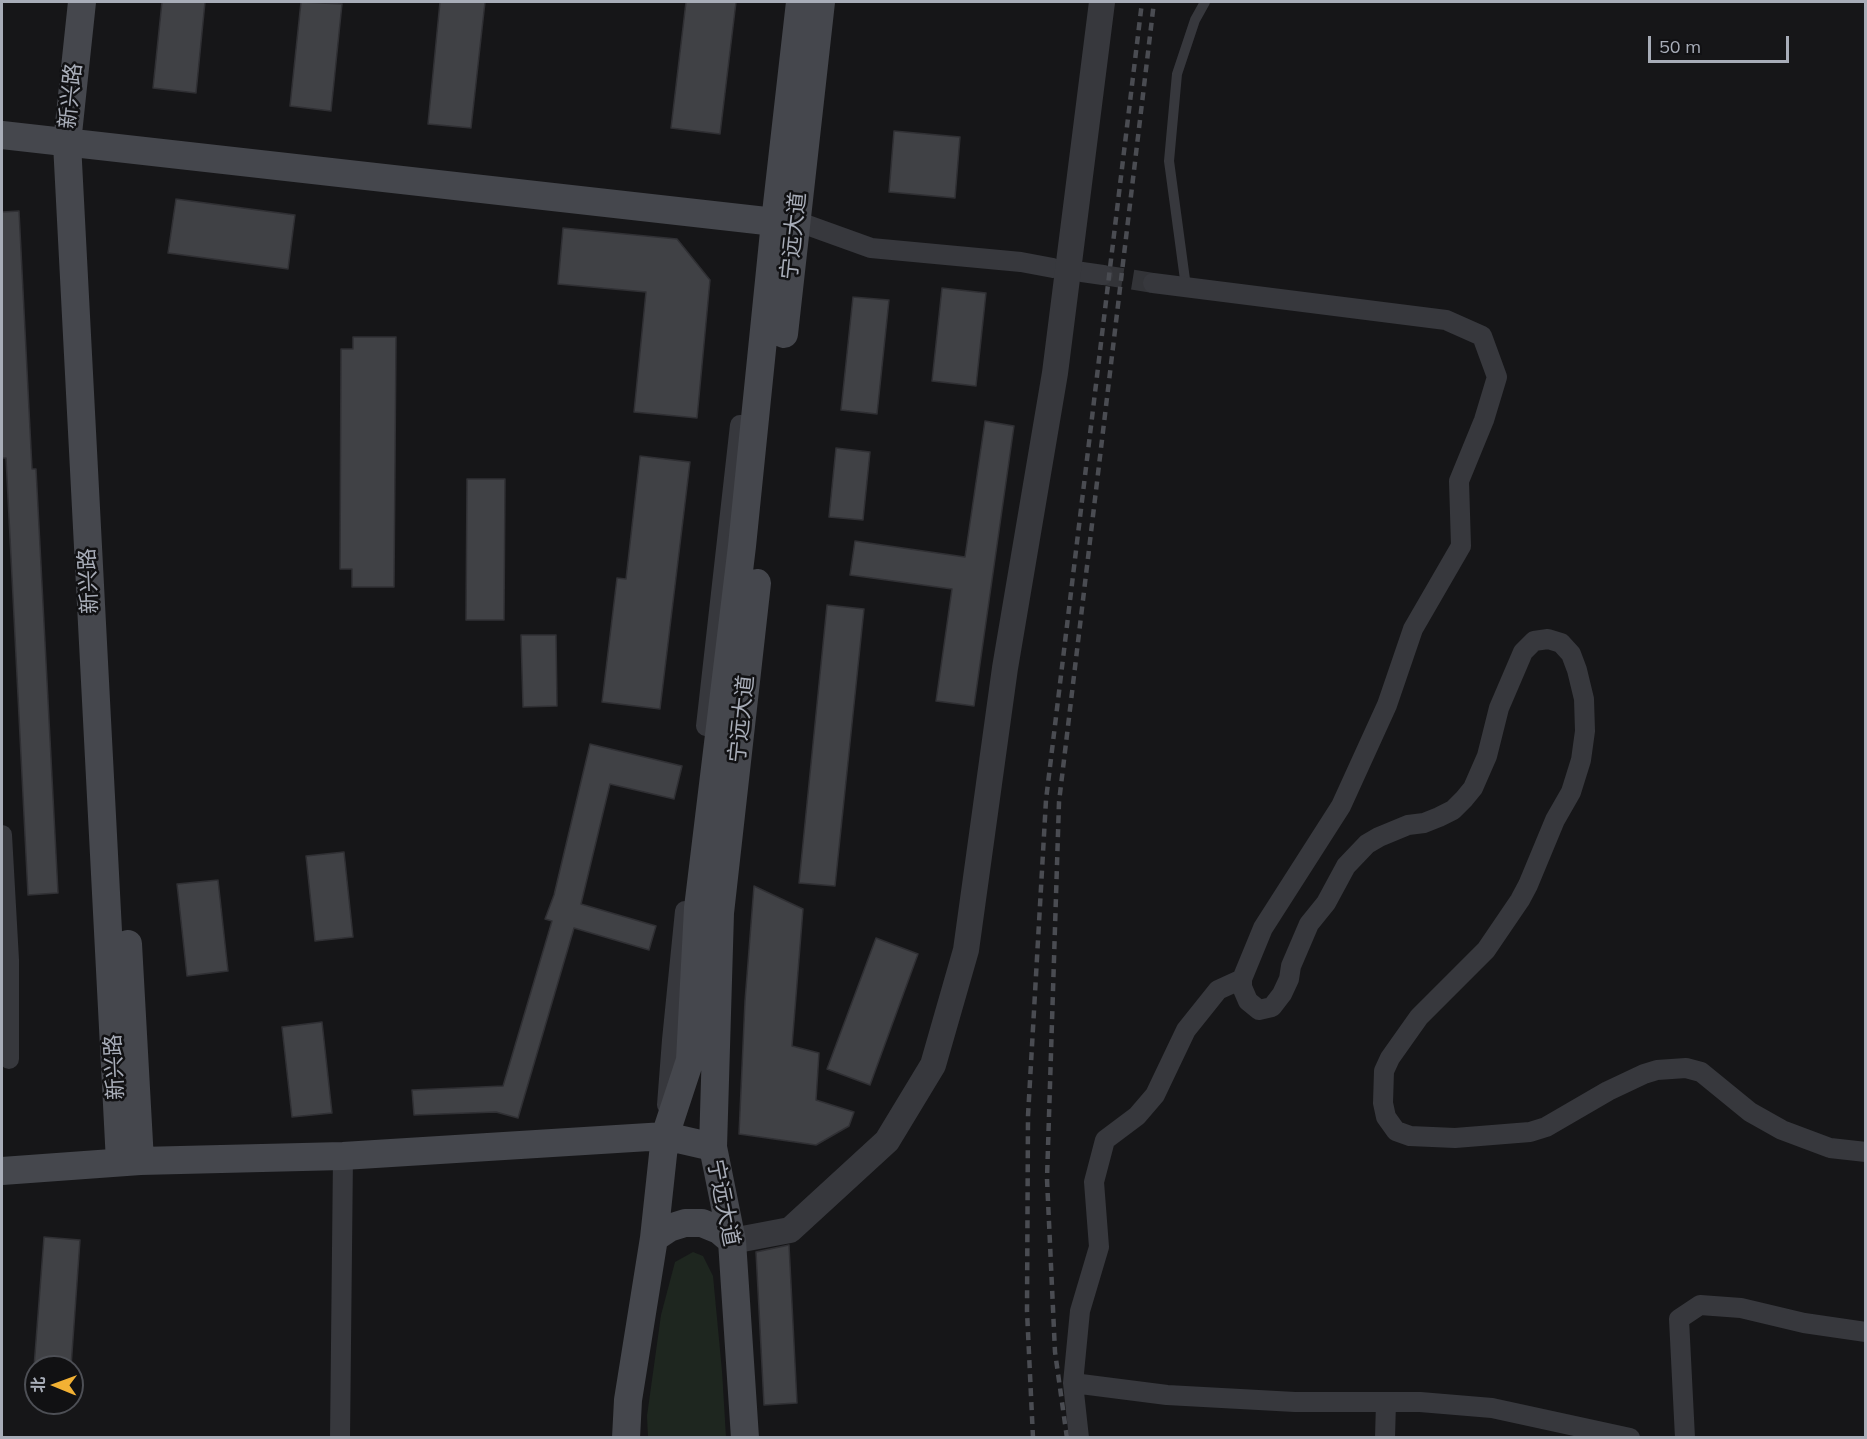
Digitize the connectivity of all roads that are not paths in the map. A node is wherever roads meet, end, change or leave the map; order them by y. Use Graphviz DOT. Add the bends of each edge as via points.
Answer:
graph roads {
  1 [pos="81,2"];
  2 [pos="98,2"];
  3 [pos="787,2"];
  4 [pos="800,2"];
  5 [pos="821,2"];
  6 [pos="1102,2"];
  7 [pos="1205,2"];
  8 [pos="2,135"];
  9 [pos="75,143"];
  10 [pos="778,221"];
  11 [pos="1053,268"];
  12 [pos="1082,272"];
  13 [pos="1103,275"];
  14 [pos="1153,283"];
  15 [pos="1186,287"];
  16 [pos="2,835"];
  17 [pos="5,961"];
  18 [pos="1242,979"];
  19 [pos="9,1059"];
  20 [pos="665,1136"];
  21 [pos="713,1147"];
  22 [pos="1866,1152"];
  23 [pos="343,1156"];
  24 [pos="130,1161"];
  25 [pos="2,1172"];
  26 [pos="654,1238"];
  27 [pos="732,1241"];
  28 [pos="1866,1332"];
  29 [pos="1073,1383"];
  30 [pos="1386,1402"];
  31 [pos="340,1437"];
  32 [pos="626,1437"];
  33 [pos="745,1437"];
  34 [pos="1079,1437"];
  35 [pos="1384,1437"];
  36 [pos="1630,1437"];
  37 [pos="1684,1437"];
  1 -- 9 [label="main road, 新兴路"];
  2 -- 9 [label="main road, 新兴路"];
  3 -- 10 [label="street, 宁远大道"];
  4 -- 10 [label="main road, 宁远大道"];
  5 -- 10 [label="main road, 宁远大道"];
  6 -- 27 [label="street" via="1055,373 1005,668 966,950 933,1065 887,1141 790,1230"];
  7 -- 15 [label="lane" via="1177,74 1169,161"];
  8 -- 9 [label="main road"];
  9 -- 10 [label="main road"];
  9 -- 24 [label="main road, 新兴路"];
  10 -- 11 [label="street" via="871,248"];
  10 -- 20 [label="main road, 宁远大道" via="698,908 690,1060"];
  10 -- 21 [label="main road, 宁远大道" via="720,913"];
  12 -- 13 [label="street"];
  14 -- 15 [label="street"];
  15 -- 18 [label="street" via="1446,320 1482,336 1497,377 1459,481 1461,546 1413,629 1387,705 1341,806 1263,928"];
  16 -- 17 [label="street"];
  17 -- 19 [label="street"];
  18 -- 22 [label="street" via="1248,1001 1259,1010 1272,1006 1289,979 1309,924 1326,903 1346,866 1379,837 1439,817 1464,800 1487,756 1499,708 1523,652 1534,641 1548,639 1561,643 1577,670 1584,699 1581,760 1520,900 1486,950 1419,1017 1390,1058 1384,1071 1386,1117 1396,1131 1410,1136 1455,1138 1530,1132 1644,1074 1686,1068 1701,1072 1750,1112 1782,1130 1830,1148"];
  18 -- 29 [label="street" via="1218,990 1186,1030 1155,1095 1137,1116 1105,1140 1094,1182 1099,1247 1080,1311"];
  20 -- 21 [label="main road"];
  20 -- 23 [label="main road"];
  20 -- 26 [label="main road, 宁远大道"];
  21 -- 27 [label="main road, 宁远大道"];
  23 -- 24 [label="main road"];
  23 -- 31 [label="street"];
  24 -- 25 [label="main road"];
  26 -- 27 [label="main road" via="685,1223 702,1223"];
  26 -- 32 [label="main road, 宁远大道" via="628,1400"];
  27 -- 33 [label="main road, 宁远大道"];
  28 -- 37 [label="street" via="1741,1308 1700,1305 1679,1319"];
  29 -- 30 [label="street" via="1179,1396"];
  29 -- 34 [label="street"];
  30 -- 35 [label="street"];
  30 -- 36 [label="street" via="1492,1408"];
}
